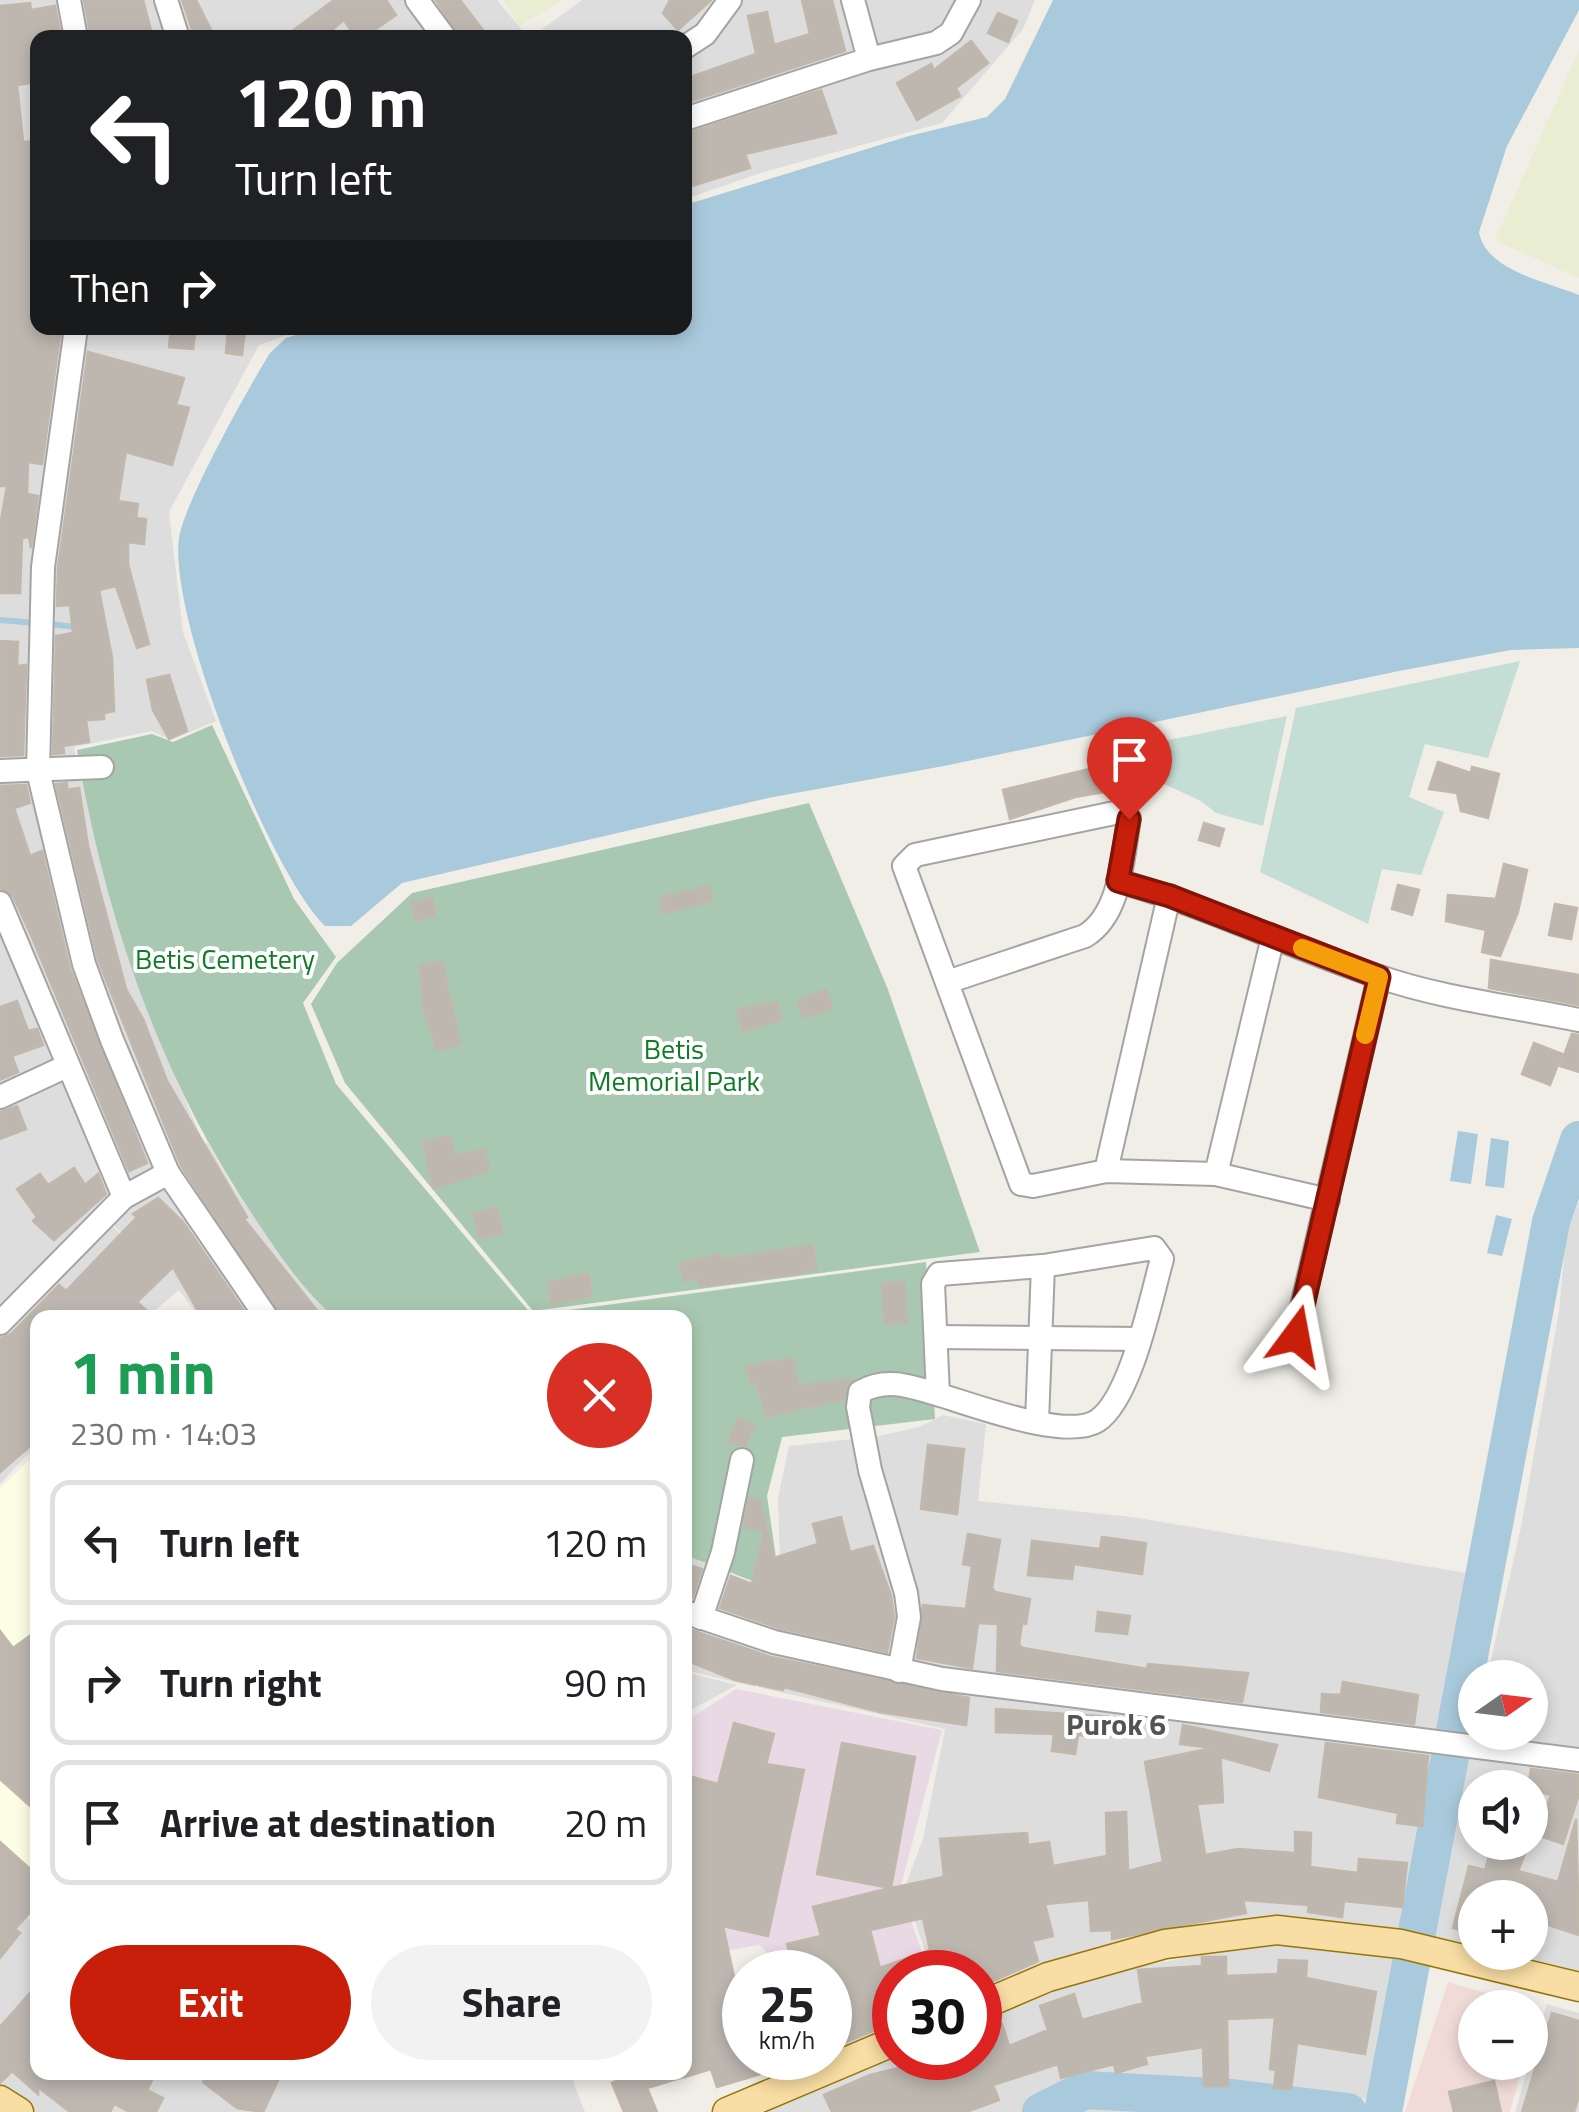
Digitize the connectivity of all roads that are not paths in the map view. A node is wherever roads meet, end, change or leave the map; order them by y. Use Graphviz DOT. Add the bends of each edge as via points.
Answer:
graph roads {
  1 [pos="69,0"];
  2 [pos="166,0"];
  3 [pos="417,0"];
  4 [pos="730,0"];
  5 [pos="853,0"];
  6 [pos="969,0"];
  7 [pos="75,30"];
  8 [pos="175,30"];
  9 [pos="438,30"];
  10 [pos="692,42"];
  11 [pos="869,59"];
  12 [pos="692,117"];
  13 [pos="75,335"];
  14 [pos="102,767"];
  15 [pos="0,771"];
  16 [pos="38,772"];
  17 [pos="1118,881"];
  18 [pos="1170,896"];
  19 [pos="0,903"];
  20 [pos="1273,937"];
  21 [pos="1379,977"];
  22 [pos="947,982"];
  23 [pos="1579,1020"];
  24 [pos="68,1066"];
  25 [pos="0,1097"];
  26 [pos="168,1172"];
  27 [pos="1106,1172"];
  28 [pos="1216,1174"];
  29 [pos="124,1197"];
  30 [pos="1328,1200"];
  31 [pos="1043,1266"];
  32 [pos="262,1310"];
  33 [pos="0,1323"];
  34 [pos="1296,1336"];
  35 [pos="936,1337"];
  36 [pos="1040,1338"];
  37 [pos="1139,1339"];
  38 [pos="938,1394"];
  39 [pos="1037,1422"];
  40 [pos="742,1460"];
  41 [pos="693,1615"];
  42 [pos="900,1671"];
  43 [pos="1579,1760"];
  44 [pos="1579,1987"];
  45 [pos="1002,1997"];
  46 [pos="872,2051"];
  47 [pos="0,2100"];
  48 [pos="18,2112"];
  49 [pos="726,2112"];
  1 -- 7 [label="street"];
  2 -- 8 [label="street"];
  3 -- 9 [label="street"];
  4 -- 10 [label="street"];
  5 -- 11 [label="street"];
  6 -- 11 [label="street" via="951,33 936,43"];
  11 -- 12 [label="street"];
  13 -- 16 [label="street" via="43,566"];
  14 -- 16 [label="street"];
  15 -- 16 [label="street"];
  16 -- 26 [label="street" via="84,964"];
  17 -- 18 [label="street"];
  17 -- 22 [label="street" via="1104,924 1085,936"];
  17 -- 22 [label="street" via="1129,819 1120,812 909,859 904,866"];
  18 -- 20 [label="street"];
  18 -- 27 [label="street"];
  19 -- 24 [label="street"];
  20 -- 21 [label="street"];
  20 -- 28 [label="street"];
  21 -- 23 [label="street" via="1479,1004"];
  21 -- 30 [label="street"];
  22 -- 27 [label="street" via="1021,1184"];
  24 -- 25 [label="street"];
  24 -- 29 [label="street"];
  26 -- 29 [label="street"];
  26 -- 32 [label="street"];
  27 -- 28 [label="street"];
  28 -- 30 [label="street"];
  29 -- 33 [label="street"];
  30 -- 34 [label="street"];
  31 -- 35 [label="street" via="934,1278"];
  31 -- 36 [label="street"];
  31 -- 37 [label="street" via="1154,1248 1162,1259"];
  35 -- 36 [label="street"];
  35 -- 38 [label="street"];
  36 -- 37 [label="street"];
  36 -- 39 [label="street"];
  37 -- 39 [label="street" via="1115,1402 1096,1422"];
  38 -- 39 [label="street"];
  38 -- 42 [label="street" via="897,1382 860,1392 870,1470 906,1593"];
  40 -- 41 [label="street" via="723,1552"];
  41 -- 42 [label="street"];
  42 -- 43 [label="street"];
  44 -- 45 [label="main road" via="1401,1944 1277,1930 1165,1944"];
  46 -- 49 [label="main road"];
  47 -- 48 [label="main road"];
}
